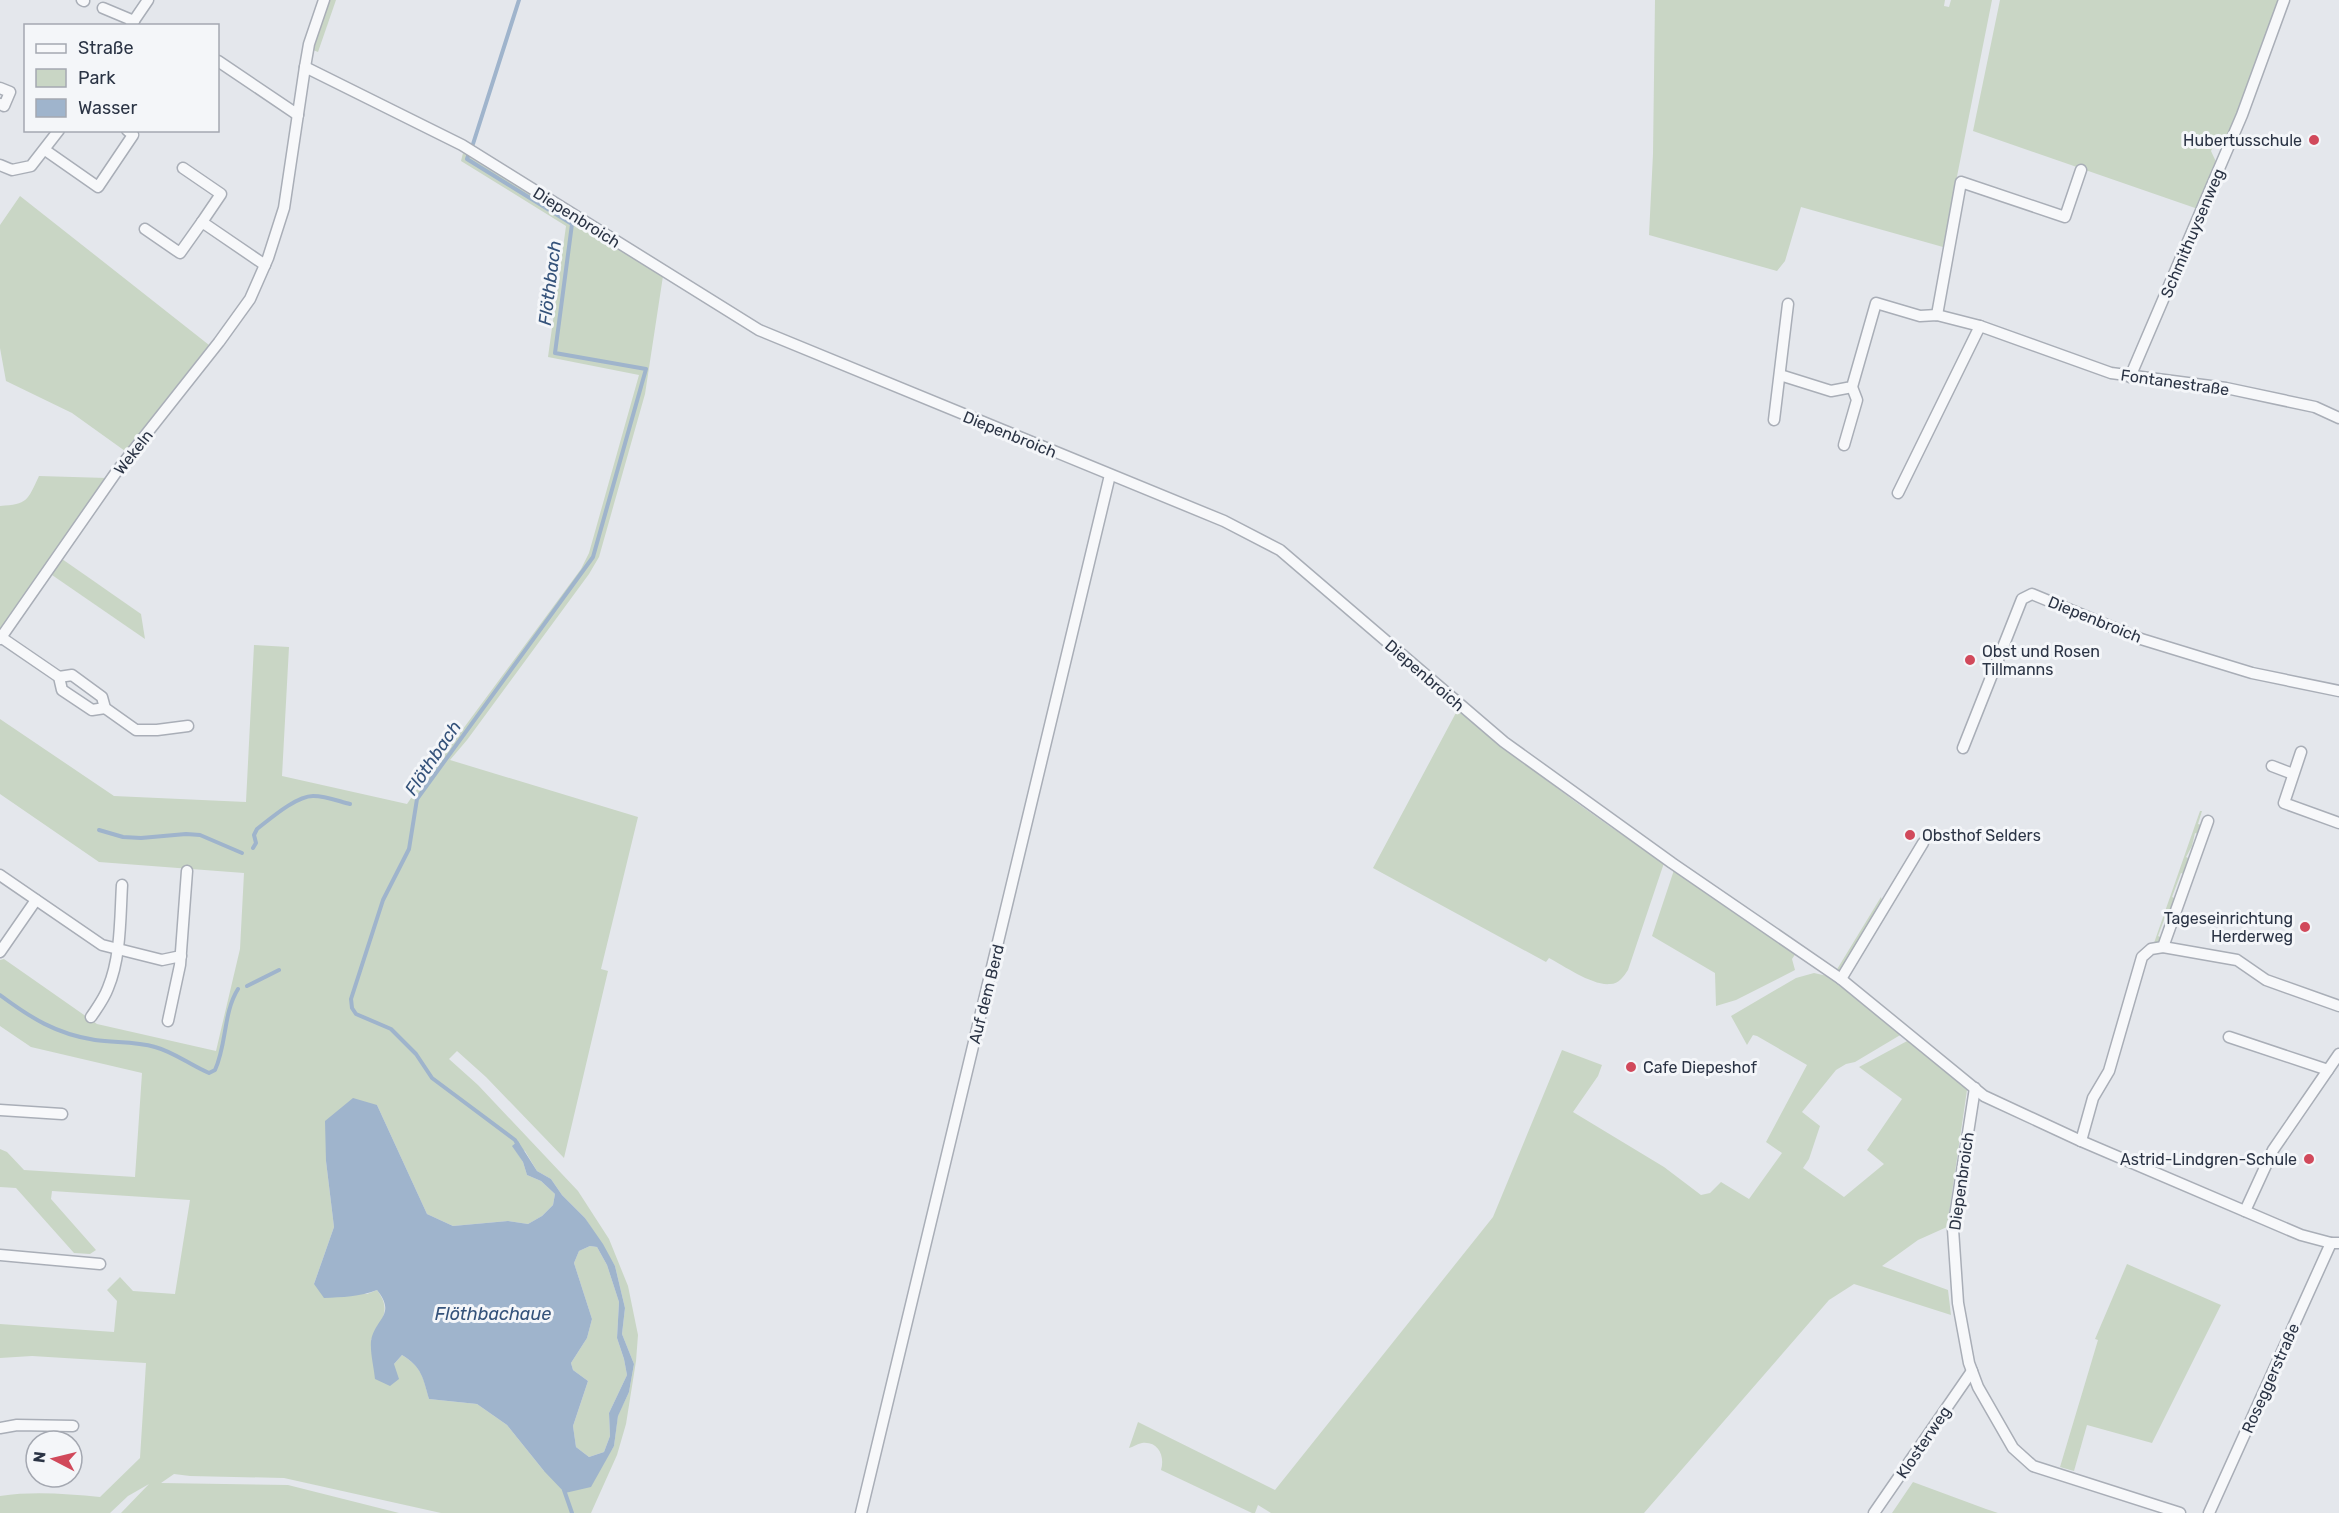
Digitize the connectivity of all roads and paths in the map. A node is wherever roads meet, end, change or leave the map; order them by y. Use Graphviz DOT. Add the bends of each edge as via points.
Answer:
graph roads {
  1 [pos="148,0"];
  2 [pos="324,0"];
  3 [pos="2284,0"];
  4 [pos="104,8"];
  5 [pos="133,23"];
  6 [pos="219,62"];
  7 [pos="305,67"];
  8 [pos="0,88"];
  9 [pos="0,104"];
  10 [pos="298,115"];
  11 [pos="57,132"];
  12 [pos="129,132"];
  13 [pos="45,150"];
  14 [pos="0,165"];
  15 [pos="183,168"];
  16 [pos="2081,171"];
  17 [pos="202,222"];
  18 [pos="145,228"];
  19 [pos="265,265"];
  20 [pos="1788,304"];
  21 [pos="1937,315"];
  22 [pos="1980,326"];
  23 [pos="1780,375"];
  24 [pos="2130,377"];
  25 [pos="1852,387"];
  26 [pos="2339,418"];
  27 [pos="1774,420"];
  28 [pos="1844,445"];
  29 [pos="1110,475"];
  30 [pos="1898,493"];
  31 [pos="1,638"];
  32 [pos="59,677"];
  33 [pos="2339,691"];
  34 [pos="105,708"];
  35 [pos="188,726"];
  36 [pos="1963,748"];
  37 [pos="2301,752"];
  38 [pos="2272,766"];
  39 [pos="2293,774"];
  40 [pos="2208,821"];
  41 [pos="2339,823"];
  42 [pos="1923,843"];
  43 [pos="187,871"];
  44 [pos="0,875"];
  45 [pos="122,885"];
  46 [pos="36,900"];
  47 [pos="2163,947"];
  48 [pos="117,950"];
  49 [pos="0,952"];
  50 [pos="181,956"];
  51 [pos="1841,979"];
  52 [pos="2339,1006"];
  53 [pos="90,1017"];
  54 [pos="168,1021"];
  55 [pos="2229,1037"];
  56 [pos="2339,1054"];
  57 [pos="2328,1070"];
  58 [pos="1975,1088"];
  59 [pos="0,1110"];
  60 [pos="62,1114"];
  61 [pos="2081,1141"];
  62 [pos="2245,1211"];
  63 [pos="2335,1243"];
  64 [pos="0,1255"];
  65 [pos="100,1264"];
  66 [pos="1972,1371"];
  67 [pos="73,1426"];
  68 [pos="0,1428"];
  69 [pos="861,1513"];
  70 [pos="1874,1513"];
  71 [pos="2180,1513"];
  72 [pos="2209,1513"];
  1 -- 5 [label="street"];
  2 -- 7 [label="street, Wekeln"];
  3 -- 24 [label="street, Schmithuysenweg" via="2229,148"];
  4 -- 5 [label="street"];
  6 -- 10 [label="street"];
  7 -- 10 [label="street, Wekeln"];
  7 -- 29 [label="street, Diepenbroich" via="462,145 759,330"];
  8 -- 9 [label="street" via="10,92 4,106"];
  10 -- 19 [label="street, Wekeln" via="284,208"];
  11 -- 13 [label="street"];
  12 -- 13 [label="street" via="133,135 98,187"];
  13 -- 14 [label="street" via="31,166 12,170"];
  15 -- 17 [label="street" via="221,194"];
  16 -- 21 [label="street" via="2065,217 1961,182"];
  17 -- 18 [label="street" via="180,253"];
  17 -- 19 [label="street"];
  19 -- 31 [label="street, Wekeln" via="250,299 117,471"];
  20 -- 23 [label="street"];
  21 -- 22 [label="street, Fontanestraße"];
  21 -- 25 [label="street, Fontanestraße" via="1920,316 1876,303"];
  22 -- 24 [label="street, Fontanestraße"];
  22 -- 30 [label="street"];
  23 -- 25 [label="street" via="1832,391"];
  23 -- 27 [label="street"];
  24 -- 26 [label="street, Fontanestraße" via="2226,388 2315,407"];
  25 -- 28 [label="street, Fontanestraße" via="1857,400"];
  29 -- 51 [label="street, Diepenbroich" via="1224,521 1280,550 1504,742"];
  29 -- 69 [label="street, Auf dem Berd"];
  31 -- 32 [label="street"];
  32 -- 34 [label="street" via="72,675 102,697"];
  32 -- 34 [label="street" via="62,690 82,704 92,710"];
  33 -- 36 [label="street, Diepenbroich" via="2253,674 2141,639 2032,594 2022,599"];
  34 -- 35 [label="street" via="135,730"];
  37 -- 39 [label="street"];
  38 -- 39 [label="street"];
  39 -- 41 [label="street" via="2284,803"];
  40 -- 47 [label="street"];
  42 -- 51 [label="street"];
  43 -- 50 [label="street"];
  44 -- 46 [label="street"];
  45 -- 48 [label="street"];
  46 -- 48 [label="street" via="95,941"];
  46 -- 49 [label="street"];
  47 -- 52 [label="street" via="2237,960 2266,980"];
  47 -- 61 [label="street" via="2151,949 2142,957 2109,1071 2092,1098"];
  48 -- 50 [label="street" via="162,960"];
  48 -- 53 [label="street" via="108,989"];
  50 -- 54 [label="street"];
  51 -- 58 [label="street"];
  55 -- 57 [label="street"];
  56 -- 57 [label="street"];
  57 -- 62 [label="street" via="2272,1150"];
  58 -- 61 [label="street" via="1994,1101"];
  58 -- 66 [label="street, Diepenbroich" via="1953,1229 1958,1303"];
  59 -- 60 [label="street"];
  61 -- 62 [label="street"];
  62 -- 63 [label="street" via="2301,1235"];
  63 -- 72 [label="street, Roseggerstraße"];
  64 -- 65 [label="street"];
  66 -- 70 [label="street, Klosterweg"];
  66 -- 71 [label="street, Diepenbroich" via="2013,1448 2033,1466"];
  67 -- 68 [label="street"];
}
